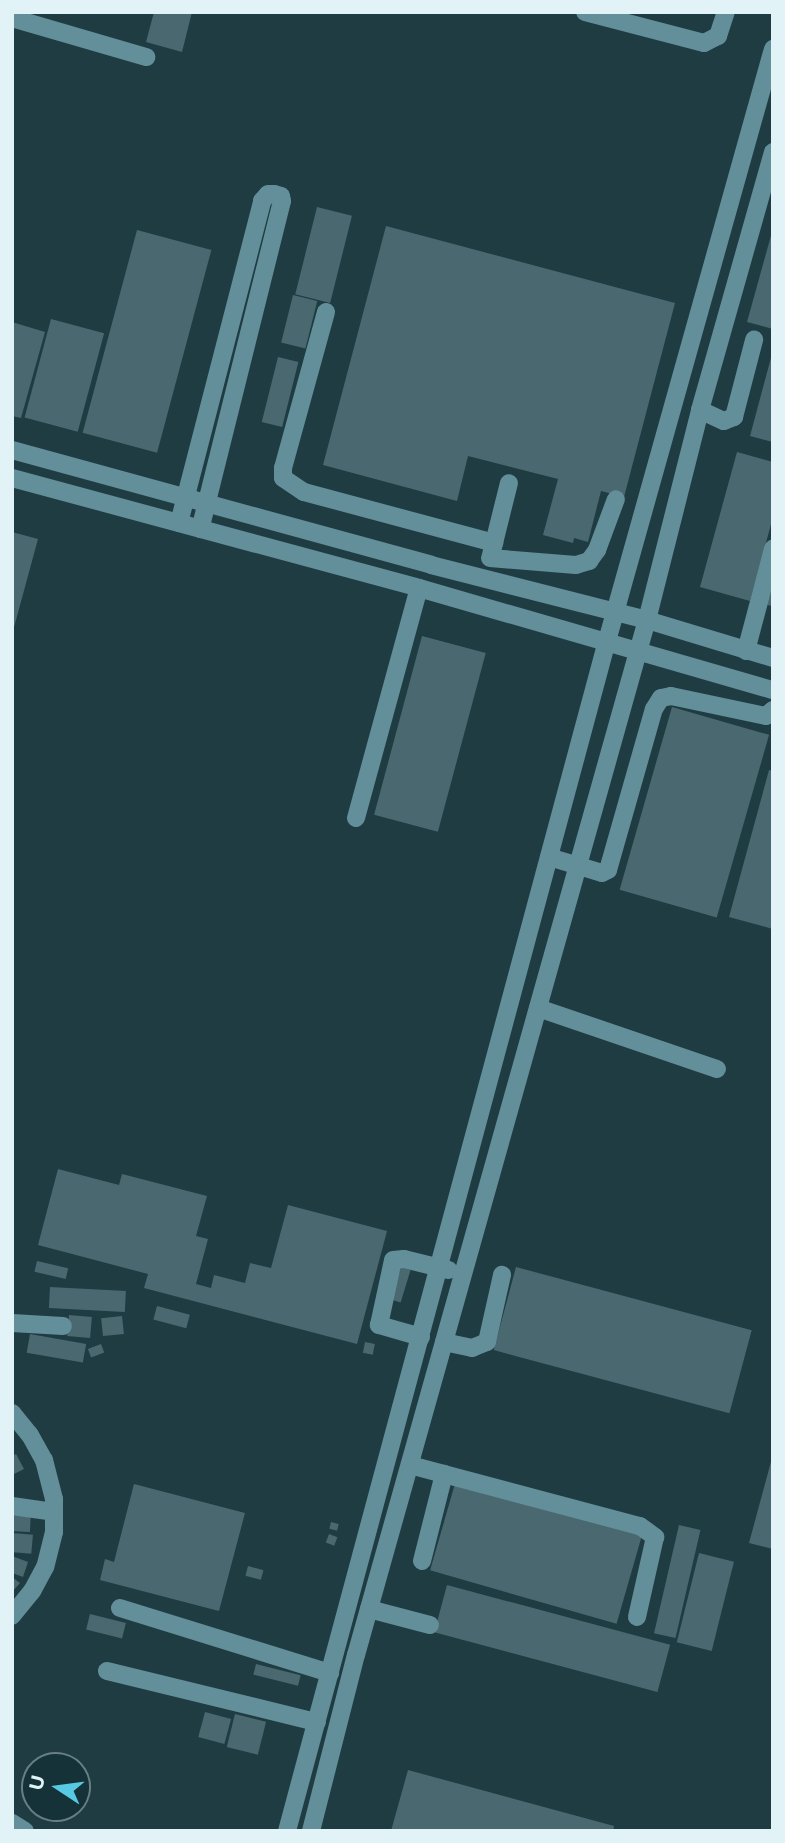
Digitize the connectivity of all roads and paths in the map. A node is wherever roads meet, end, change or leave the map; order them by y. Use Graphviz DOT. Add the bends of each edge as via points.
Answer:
graph roads {
  1 [pos="585,12"];
  2 [pos="726,12"];
  3 [pos="12,18"];
  4 [pos="773,49"];
  5 [pos="146,57"];
  6 [pos="773,152"];
  7 [pos="704,299"];
  8 [pos="729,308"];
  9 [pos="326,312"];
  10 [pos="754,340"];
  11 [pos="700,410"];
  12 [pos="12,450"];
  13 [pos="12,478"];
  14 [pos="509,483"];
  15 [pos="188,496"];
  16 [pos="616,499"];
  17 [pos="209,502"];
  18 [pos="179,523"];
  19 [pos="200,529"];
  20 [pos="773,549"];
  21 [pos="492,551"];
  22 [pos="484,579"];
  23 [pos="419,589"];
  24 [pos="615,614"];
  25 [pos="647,621"];
  26 [pos="607,641"];
  27 [pos="637,650"];
  28 [pos="746,650"];
  29 [pos="773,658"];
  30 [pos="773,691"];
  31 [pos="773,710"];
  32 [pos="356,818"];
  33 [pos="550,857"];
  34 [pos="579,865"];
  35 [pos="538,1008"];
  36 [pos="717,1069"];
  37 [pos="490,1079"];
  38 [pos="516,1086"];
  39 [pos="440,1267"];
  40 [pos="463,1275"];
  41 [pos="502,1275"];
  42 [pos="12,1323"];
  43 [pos="63,1326"];
  44 [pos="421,1336"];
  45 [pos="444,1342"];
  46 [pos="12,1413"];
  47 [pos="410,1465"];
  48 [pos="444,1474"];
  49 [pos="12,1506"];
  50 [pos="54,1512"];
  51 [pos="422,1561"];
  52 [pos="120,1608"];
  53 [pos="369,1609"];
  54 [pos="12,1616"];
  55 [pos="637,1616"];
  56 [pos="430,1625"];
  57 [pos="107,1671"];
  58 [pos="330,1673"];
  59 [pos="317,1722"];
  60 [pos="12,1823"];
  61 [pos="25,1831"];
  62 [pos="287,1831"];
  63 [pos="311,1831"];
  1 -- 2 [label="street" via="704,43 719,36"];
  3 -- 5 [label="street"];
  4 -- 7 [label="street"];
  6 -- 8 [label="street"];
  7 -- 8 [label="street"];
  7 -- 24 [label="street"];
  8 -- 11 [label="street"];
  9 -- 21 [label="street" via="283,478 304,492"];
  10 -- 11 [label="street" via="734,417 724,421"];
  11 -- 25 [label="street"];
  12 -- 15 [label="street"];
  13 -- 18 [label="street"];
  14 -- 21 [label="street"];
  15 -- 17 [label="street"];
  15 -- 17 [label="street" via="262,201 274,194 282,201"];
  15 -- 18 [label="street"];
  16 -- 21 [label="street" via="589,561 576,565"];
  17 -- 19 [label="street"];
  17 -- 22 [label="street"];
  18 -- 19 [label="street"];
  19 -- 23 [label="street"];
  20 -- 28 [label="street"];
  21 -- 22 [label="street"];
  22 -- 24 [label="street"];
  23 -- 26 [label="street"];
  23 -- 32 [label="street"];
  24 -- 25 [label="street"];
  24 -- 26 [label="street"];
  25 -- 27 [label="street"];
  25 -- 28 [label="street"];
  26 -- 27 [label="street"];
  26 -- 33 [label="street"];
  27 -- 30 [label="street"];
  27 -- 34 [label="street"];
  28 -- 29 [label="street"];
  31 -- 34 [label="street" via="766,716 671,696 661,698 608,870 603,873"];
  33 -- 34 [label="street"];
  33 -- 37 [label="street"];
  34 -- 35 [label="street"];
  35 -- 36 [label="street"];
  35 -- 38 [label="street"];
  37 -- 38 [label="street"];
  37 -- 39 [label="street"];
  38 -- 40 [label="street"];
  39 -- 40 [label="street"];
  39 -- 44 [label="street"];
  39 -- 44 [label="street" via="393,1260 379,1325"];
  40 -- 45 [label="street"];
  41 -- 45 [label="street" via="486,1342 472,1348"];
  42 -- 43 [label="street"];
  44 -- 58 [label="street"];
  45 -- 47 [label="street"];
  46 -- 50 [label="street" via="44,1460"];
  47 -- 48 [label="street"];
  47 -- 53 [label="street"];
  48 -- 51 [label="street"];
  48 -- 55 [label="street" via="640,1526 655,1537"];
  49 -- 50 [label="street"];
  50 -- 54 [label="street" via="45,1567"];
  52 -- 58 [label="street"];
  53 -- 56 [label="street"];
  53 -- 63 [label="street"];
  57 -- 59 [label="street"];
  58 -- 59 [label="street"];
  59 -- 62 [label="street"];
  60 -- 61 [label="street"];
}
